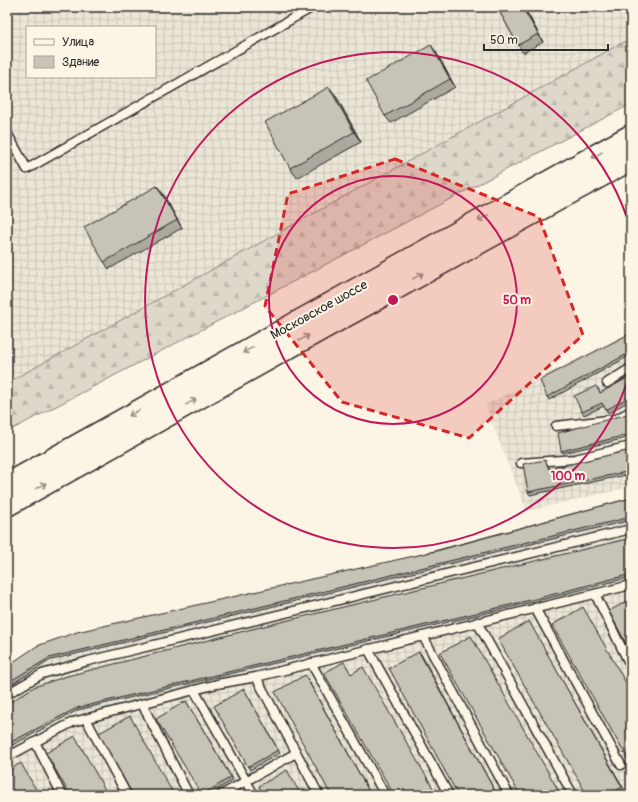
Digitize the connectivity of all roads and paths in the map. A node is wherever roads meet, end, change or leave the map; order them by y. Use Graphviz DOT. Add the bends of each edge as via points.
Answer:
graph roads {
  1 [pos="313,7"];
  2 [pos="7,133"];
  3 [pos="631,136"];
  4 [pos="631,159"];
  5 [pos="631,368"];
  6 [pos="607,383"];
  7 [pos="631,411"];
  8 [pos="556,426"];
  9 [pos="631,446"];
  10 [pos="522,463"];
  11 [pos="7,485"];
  12 [pos="7,505"];
  13 [pos="631,529"];
  14 [pos="631,585"];
  15 [pos="595,594"];
  16 [pos="535,608"];
  17 [pos="477,622"];
  18 [pos="423,636"];
  19 [pos="368,649"];
  20 [pos="311,663"];
  21 [pos="631,667"];
  22 [pos="256,677"];
  23 [pos="194,690"];
  24 [pos="7,694"];
  25 [pos="142,704"];
  26 [pos="86,719"];
  27 [pos="36,742"];
  28 [pos="296,753"];
  29 [pos="7,758"];
  30 [pos="621,765"];
  31 [pos="246,781"];
  32 [pos="62,795"];
  33 [pos="127,795"];
  34 [pos="190,795"];
  35 [pos="221,795"];
  36 [pos="254,795"];
  37 [pos="319,795"];
  38 [pos="385,795"];
  39 [pos="449,795"];
  40 [pos="509,795"];
  41 [pos="573,795"];
  1 -- 2 [label="lane" via="27,169"];
  3 -- 11 [label="main road, Московское шоссе, one-way"];
  12 -- 4 [label="main road, Московское шоссе, one-way"];
  5 -- 6 [label="lane"];
  7 -- 8 [label="lane" via="616,419"];
  9 -- 10 [label="lane" via="575,459"];
  13 -- 24 [label="lane" via="88,661 42,674"];
  14 -- 15 [label="lane"];
  15 -- 16 [label="lane"];
  15 -- 21 [label="lane"];
  16 -- 17 [label="lane"];
  16 -- 30 [label="lane"];
  17 -- 18 [label="lane"];
  17 -- 41 [label="lane"];
  18 -- 19 [label="lane"];
  18 -- 40 [label="lane"];
  19 -- 20 [label="lane"];
  19 -- 39 [label="lane"];
  20 -- 22 [label="lane"];
  20 -- 38 [label="lane"];
  22 -- 23 [label="lane"];
  22 -- 28 [label="lane"];
  23 -- 25 [label="lane"];
  23 -- 31 [label="lane"];
  25 -- 26 [label="lane"];
  25 -- 34 [label="lane"];
  26 -- 27 [label="lane" via="73,722"];
  26 -- 33 [label="lane"];
  27 -- 29 [label="lane"];
  27 -- 32 [label="lane"];
  28 -- 31 [label="lane"];
  28 -- 37 [label="lane"];
  31 -- 35 [label="lane"];
  31 -- 36 [label="lane"];
}
